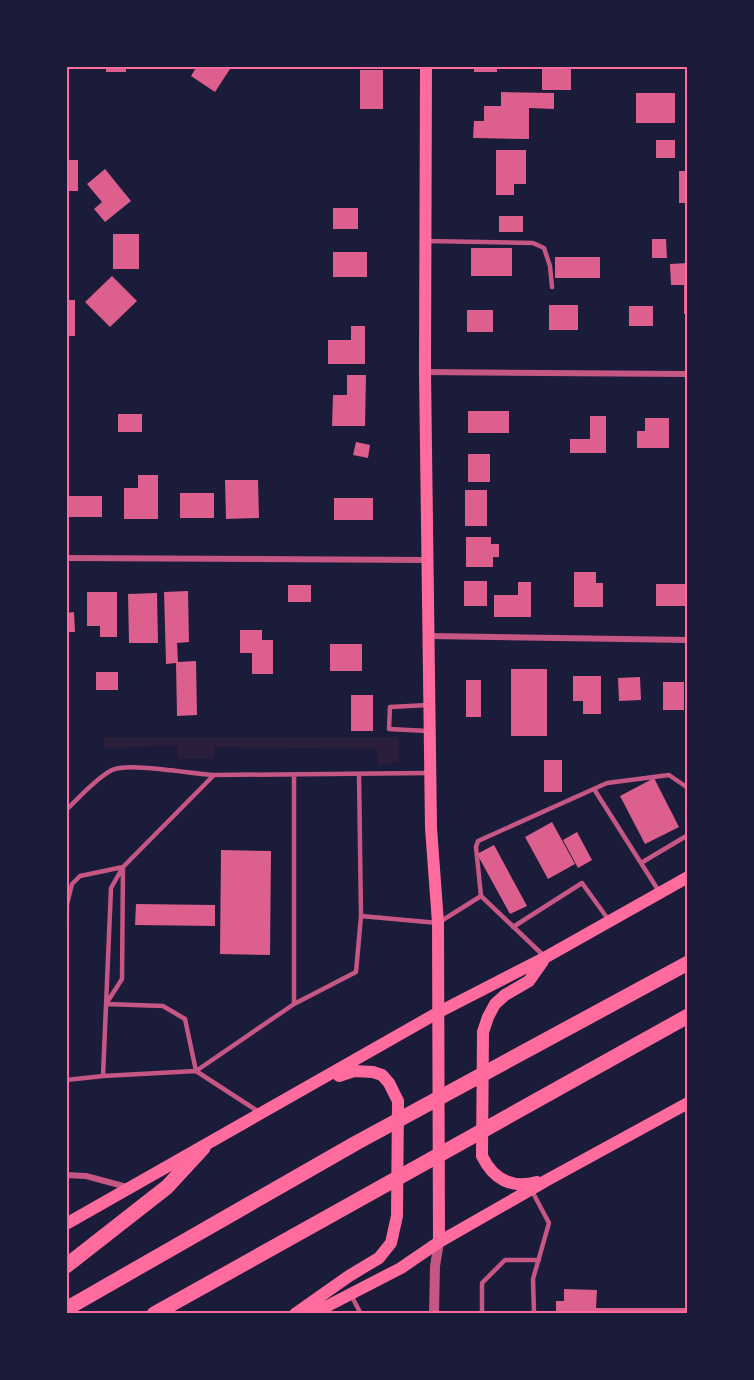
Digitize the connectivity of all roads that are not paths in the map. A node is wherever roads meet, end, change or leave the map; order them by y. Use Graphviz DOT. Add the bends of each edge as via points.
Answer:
graph roads {
  1 [pos="426,66"];
  2 [pos="426,242"];
  3 [pos="552,287"];
  4 [pos="425,372"];
  5 [pos="688,374"];
  6 [pos="66,558"];
  7 [pos="428,560"];
  8 [pos="429,636"];
  9 [pos="688,640"];
  10 [pos="430,705"];
  11 [pos="430,732"];
  12 [pos="431,773"];
  13 [pos="359,774"];
  14 [pos="294,775"];
  15 [pos="214,776"];
  16 [pos="688,788"];
  17 [pos="594,789"];
  18 [pos="66,810"];
  19 [pos="688,835"];
  20 [pos="641,863"];
  21 [pos="123,867"];
  22 [pos="688,877"];
  23 [pos="660,893"];
  24 [pos="480,896"];
  25 [pos="361,916"];
  26 [pos="609,921"];
  27 [pos="438,923"];
  28 [pos="513,927"];
  29 [pos="546,957"];
  30 [pos="688,963"];
  31 [pos="106,1004"];
  32 [pos="294,1004"];
  33 [pos="66,1011"];
  34 [pos="439,1012"];
  35 [pos="688,1016"];
  36 [pos="196,1071"];
  37 [pos="103,1076"];
  38 [pos="66,1080"];
  39 [pos="317,1083"];
  40 [pos="688,1103"];
  41 [pos="262,1114"];
  42 [pos="203,1148"];
  43 [pos="66,1175"];
  44 [pos="549,1179"];
  45 [pos="130,1188"];
  46 [pos="531,1190"];
  47 [pos="66,1224"];
  48 [pos="439,1242"];
  49 [pos="539,1260"];
  50 [pos="66,1266"];
  51 [pos="350,1294"];
  52 [pos="66,1308"];
  53 [pos="154,1314"];
  54 [pos="295,1314"];
  55 [pos="312,1314"];
  56 [pos="361,1314"];
  57 [pos="434,1314"];
  58 [pos="482,1314"];
  59 [pos="534,1314"];
  1 -- 2 [label="main road"];
  2 -- 3 [label="lane" via="533,243 544,249"];
  2 -- 4 [label="main road"];
  4 -- 5 [label="street"];
  4 -- 7 [label="main road"];
  6 -- 7 [label="street"];
  7 -- 8 [label="main road"];
  8 -- 9 [label="street"];
  8 -- 10 [label="main road"];
  10 -- 11 [label="main road"];
  10 -- 11 [label="lane" via="390,707 388,726"];
  11 -- 12 [label="main road"];
  12 -- 13 [label="lane"];
  12 -- 27 [label="main road"];
  13 -- 14 [label="lane"];
  13 -- 25 [label="lane"];
  14 -- 15 [label="lane"];
  14 -- 32 [label="lane"];
  15 -- 18 [label="lane" via="131,768 113,770"];
  15 -- 21 [label="lane"];
  16 -- 17 [label="lane" via="669,776 607,783"];
  17 -- 20 [label="lane"];
  17 -- 24 [label="lane" via="478,841"];
  19 -- 20 [label="lane"];
  20 -- 23 [label="lane"];
  21 -- 31 [label="lane" via="111,888"];
  21 -- 31 [label="lane" via="122,979"];
  21 -- 33 [label="lane" via="80,876 72,884 67,904"];
  22 -- 23 [label="main road"];
  23 -- 26 [label="main road"];
  24 -- 27 [label="lane"];
  24 -- 28 [label="lane"];
  25 -- 27 [label="lane"];
  25 -- 32 [label="lane" via="356,972"];
  26 -- 28 [label="lane" via="582,883"];
  26 -- 29 [label="main road"];
  27 -- 34 [label="main road"];
  28 -- 29 [label="lane"];
  29 -- 34 [label="main road"];
  29 -- 44 [label="main road" via="529,981 495,1004 483,1032 482,1156 487,1168 505,1182 528,1184"];
  30 -- 52 [label="highway" via="356,1143"];
  31 -- 36 [label="lane" via="163,1006 185,1020"];
  31 -- 37 [label="lane"];
  32 -- 36 [label="lane"];
  34 -- 39 [label="main road"];
  34 -- 48 [label="main road"];
  35 -- 53 [label="highway"];
  36 -- 37 [label="lane"];
  36 -- 41 [label="lane"];
  37 -- 38 [label="lane"];
  39 -- 41 [label="main road"];
  39 -- 54 [label="main road" via="364,1071 382,1075 389,1083 398,1101 398,1216 391,1243 379,1258"];
  40 -- 44 [label="main road"];
  41 -- 42 [label="main road"];
  42 -- 45 [label="main road"];
  42 -- 50 [label="highway" via="167,1187"];
  43 -- 45 [label="street" via="86,1176"];
  44 -- 46 [label="main road"];
  45 -- 47 [label="main road"];
  46 -- 48 [label="main road"];
  46 -- 49 [label="lane" via="549,1223"];
  48 -- 51 [label="main road" via="401,1268"];
  48 -- 57 [label="street"];
  49 -- 58 [label="lane" via="505,1260 482,1283"];
  49 -- 59 [label="lane" via="533,1279"];
  51 -- 55 [label="main road"];
  51 -- 56 [label="lane"];
}
